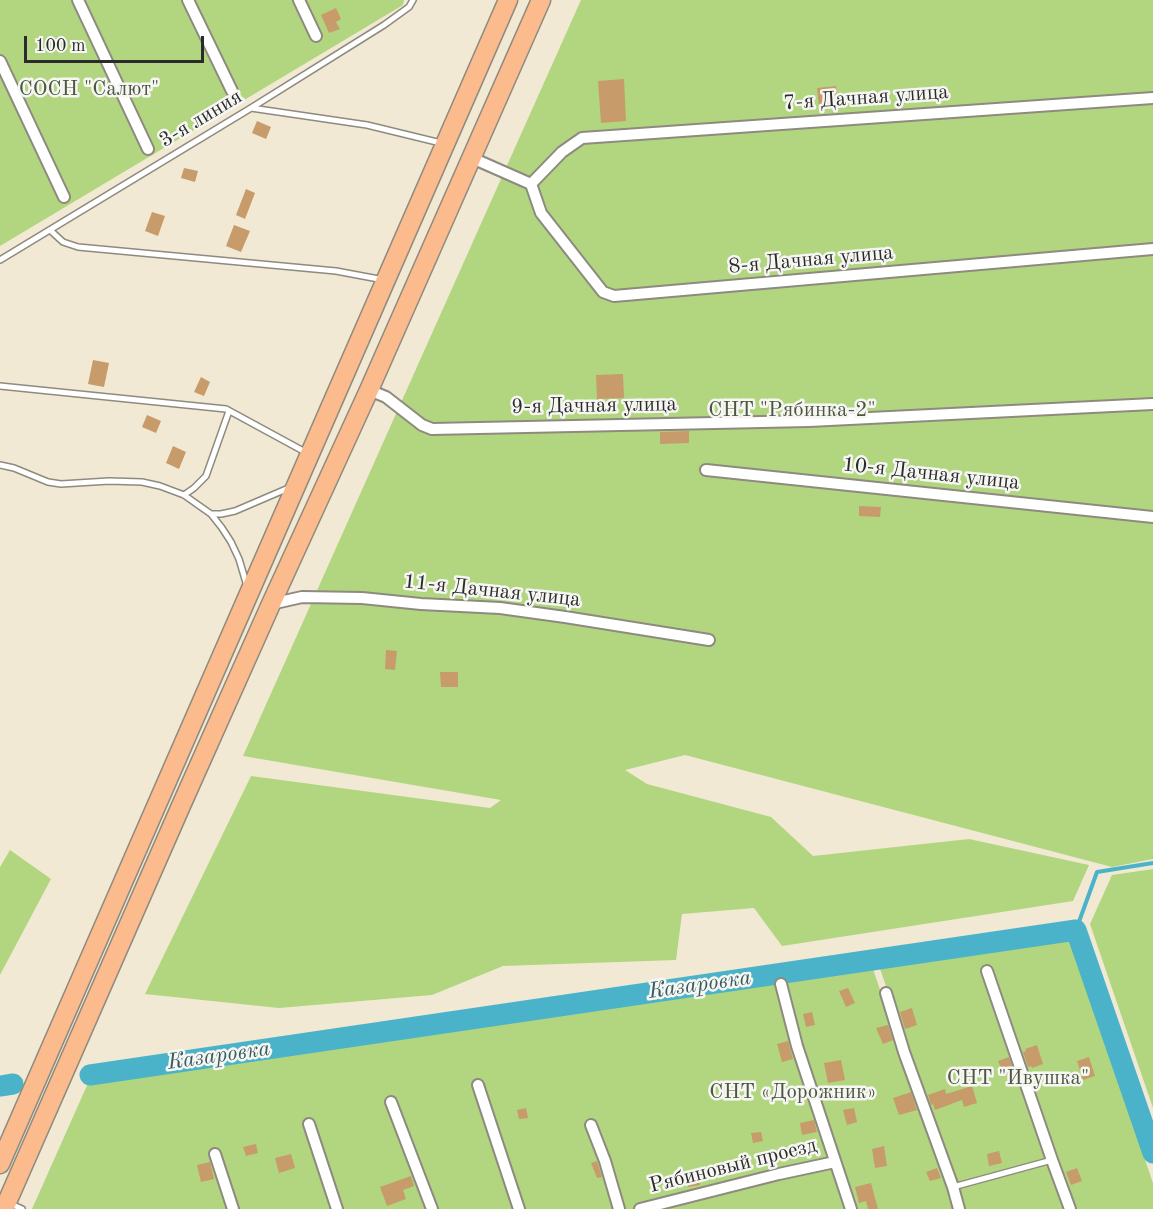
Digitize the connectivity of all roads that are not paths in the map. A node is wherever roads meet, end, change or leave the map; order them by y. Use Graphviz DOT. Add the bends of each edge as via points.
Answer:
graph roads {
  1 [pos="78,0"];
  2 [pos="188,0"];
  3 [pos="299,0"];
  4 [pos="413,0"];
  5 [pos="508,0"];
  6 [pos="541,0"];
  7 [pos="316,36"];
  8 [pos="0,61"];
  9 [pos="232,91"];
  10 [pos="1153,98"];
  11 [pos="251,108"];
  12 [pos="445,144"];
  13 [pos="148,150"];
  14 [pos="472,158"];
  15 [pos="434,170"];
  16 [pos="462,182"];
  17 [pos="531,184"];
  18 [pos="64,196"];
  19 [pos="50,230"];
  20 [pos="1153,249"];
  21 [pos="0,260"];
  22 [pos="385,281"];
  23 [pos="0,386"];
  24 [pos="369,390"];
  25 [pos="1153,404"];
  26 [pos="230,411"];
  27 [pos="310,454"];
  28 [pos="0,465"];
  29 [pos="706,470"];
  30 [pos="297,484"];
  31 [pos="184,495"];
  32 [pos="211,514"];
  33 [pos="1153,517"];
  34 [pos="250,594"];
  35 [pos="271,604"];
  36 [pos="709,640"];
  37 [pos="987,971"];
  38 [pos="781,984"];
  39 [pos="886,993"];
  40 [pos="478,1085"];
  41 [pos="391,1102"];
  42 [pos="309,1124"];
  43 [pos="591,1125"];
  44 [pos="215,1155"];
  45 [pos="1052,1161"];
  46 [pos="835,1162"];
  47 [pos="0,1164"];
  48 [pos="953,1187"];
  49 [pos="11,1207"];
  50 [pos="233,1209"];
  51 [pos="336,1209"];
  52 [pos="432,1209"];
  53 [pos="519,1209"];
  54 [pos="619,1209"];
  55 [pos="640,1209"];
  56 [pos="851,1209"];
  57 [pos="959,1209"];
  58 [pos="1070,1209"];
  1 -- 13 [label="street"];
  2 -- 9 [label="street"];
  3 -- 7 [label="street"];
  4 -- 11 [label="lane, 3-я линия" via="384,25"];
  5 -- 12 [label="highway"];
  6 -- 14 [label="highway"];
  8 -- 18 [label="street"];
  10 -- 17 [label="street, 7-я Дачная улица" via="582,138"];
  11 -- 12 [label="lane" via="367,125"];
  11 -- 19 [label="lane, 3-я линия"];
  12 -- 15 [label="highway"];
  14 -- 16 [label="highway"];
  14 -- 17 [label="street"];
  15 -- 16 [label="highway"];
  15 -- 22 [label="highway"];
  16 -- 24 [label="highway"];
  17 -- 20 [label="street, 8-я Дачная улица" via="542,213 603,292 614,296"];
  19 -- 21 [label="lane, 3-я линия"];
  19 -- 22 [label="lane" via="63,242 78,247 336,271"];
  22 -- 27 [label="highway"];
  23 -- 26 [label="lane"];
  24 -- 25 [label="street, 9-я Дачная улица" via="432,429 809,421"];
  24 -- 35 [label="highway"];
  26 -- 27 [label="lane"];
  26 -- 31 [label="lane" via="206,476"];
  27 -- 30 [label="highway"];
  28 -- 31 [label="lane" via="48,482 142,482"];
  29 -- 33 [label="street, 10-я Дачная улица"];
  30 -- 32 [label="lane" via="235,511"];
  30 -- 34 [label="highway"];
  31 -- 32 [label="lane"];
  32 -- 34 [label="lane" via="231,542"];
  34 -- 47 [label="highway"];
  35 -- 36 [label="street, 11-я Дачная улица" via="302,597 362,598 500,608"];
  35 -- 49 [label="highway"];
  37 -- 45 [label="street"];
  38 -- 46 [label="street" via="796,1046"];
  39 -- 48 [label="street"];
  40 -- 53 [label="street"];
  41 -- 52 [label="street"];
  42 -- 51 [label="street"];
  43 -- 54 [label="street"];
  44 -- 50 [label="street"];
  45 -- 48 [label="lane"];
  45 -- 58 [label="street"];
  46 -- 55 [label="street, Рябиновый проезд"];
  46 -- 56 [label="street"];
  48 -- 57 [label="street"];
}
